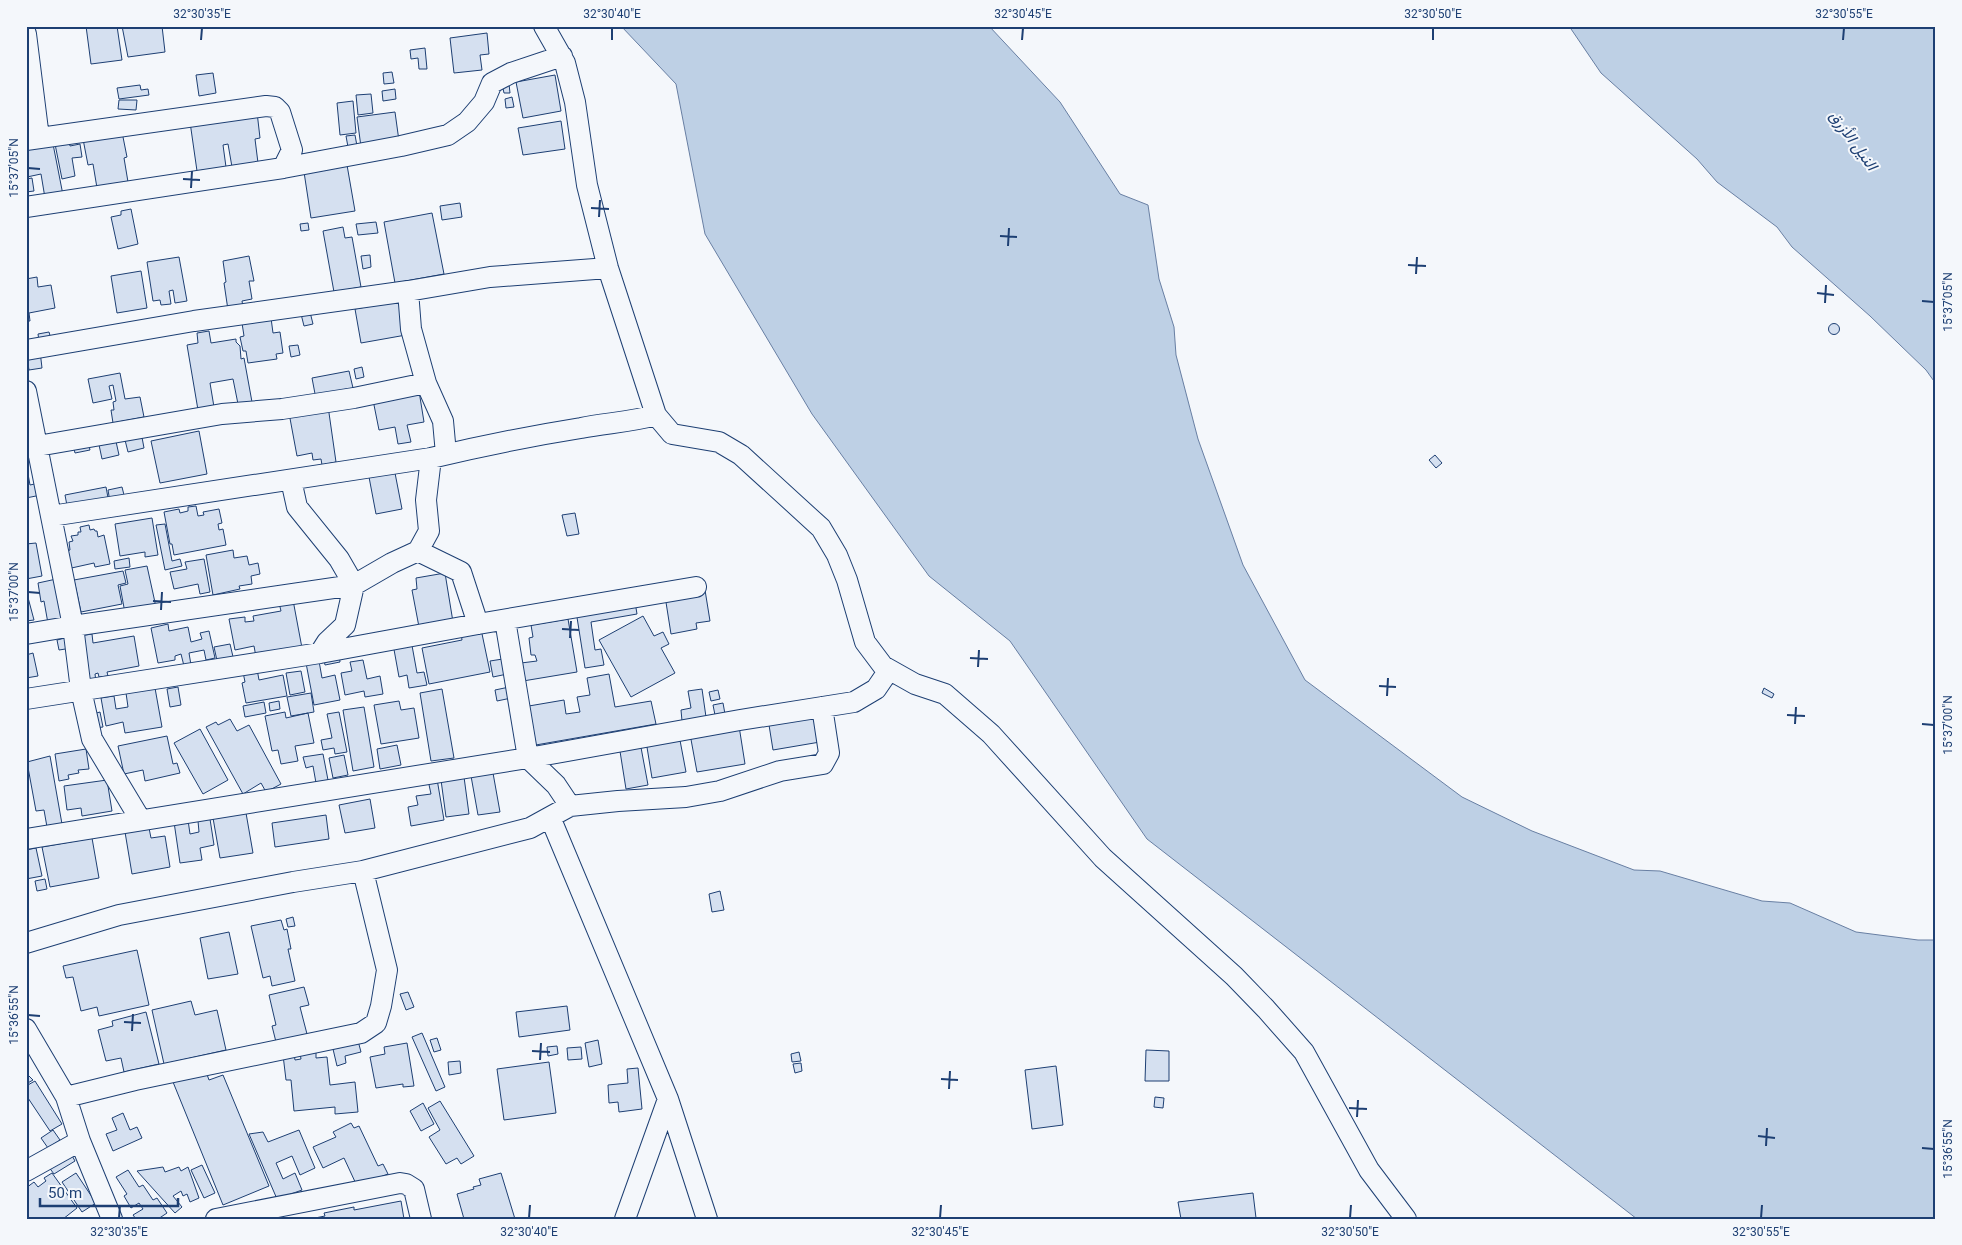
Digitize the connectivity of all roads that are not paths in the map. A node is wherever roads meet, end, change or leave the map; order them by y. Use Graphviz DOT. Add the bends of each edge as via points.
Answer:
graph roads {
  1 [pos="544,26"];
  2 [pos="26,34"];
  3 [pos="562,56"];
  4 [pos="33,139"];
  5 [pos="283,168"];
  6 [pos="26,207"];
  7 [pos="608,268"];
  8 [pos="408,291"];
  9 [pos="26,350"];
  10 [pos="426,384"];
  11 [pos="26,391"];
  12 [pos="656,415"];
  13 [pos="32,447"];
  14 [pos="439,456"];
  15 [pos="291,480"];
  16 [pos="51,516"];
  17 [pos="418,551"];
  18 [pos="354,585"];
  19 [pos="696,587"];
  20 [pos="505,620"];
  21 [pos="478,624"];
  22 [pos="73,626"];
  23 [pos="26,634"];
  24 [pos="320,653"];
  25 [pos="888,670"];
  26 [pos="82,690"];
  27 [pos="26,699"];
  28 [pos="822,707"];
  29 [pos="528,758"];
  30 [pos="570,806"];
  31 [pos="550,817"];
  32 [pos="140,819"];
  33 [pos="26,838"];
  34 [pos="363,871"];
  35 [pos="26,944"];
  36 [pos="26,1030"];
  37 [pos="66,1097"];
  38 [pos="668,1099"];
  39 [pos="80,1141"];
  40 [pos="26,1171"];
  41 [pos="112,1219"];
  42 [pos="216,1219"];
  43 [pos="421,1219"];
  44 [pos="625,1219"];
  45 [pos="707,1219"];
  46 [pos="1406,1219"];
  1 -- 3 [label="street"];
  2 -- 4 [label="street"];
  3 -- 5 [label="street" via="492,82 484,102 467,122 448,135"];
  3 -- 7 [label="street" via="575,102 587,185"];
  4 -- 5 [label="street" via="275,107 280,112 292,150"];
  5 -- 6 [label="street"];
  7 -- 8 [label="street" via="490,277"];
  7 -- 12 [label="street"];
  8 -- 9 [label="street" via="194,321"];
  8 -- 10 [label="street" via="411,329"];
  10 -- 13 [label="street" via="282,409 222,414"];
  10 -- 14 [label="street" via="443,421"];
  11 -- 13 [label="street"];
  12 -- 14 [label="street"];
  12 -- 25 [label="street" via="672,434 719,442 741,455 821,528 847,580 865,642"];
  13 -- 16 [label="street"];
  14 -- 15 [label="street"];
  14 -- 17 [label="street" via="426,500 430,531"];
  15 -- 16 [label="street"];
  15 -- 18 [label="street" via="297,508 339,559"];
  16 -- 22 [label="street"];
  17 -- 18 [label="street"];
  17 -- 21 [label="street" via="461,572"];
  18 -- 22 [label="street"];
  18 -- 24 [label="street" via="345,625"];
  19 -- 20 [label="street"];
  20 -- 21 [label="street"];
  20 -- 29 [label="street"];
  21 -- 24 [label="street"];
  22 -- 23 [label="street"];
  22 -- 26 [label="street"];
  24 -- 26 [label="street"];
  25 -- 28 [label="street" via="876,688 854,702"];
  25 -- 46 [label="street" via="945,694 991,734 1103,858 1266,1009 1304,1052 1369,1170"];
  26 -- 27 [label="street"];
  26 -- 32 [label="street" via="92,739"];
  28 -- 29 [label="street"];
  28 -- 30 [label="street" via="829,753 823,764 780,771 720,791 686,797"];
  29 -- 30 [label="street" via="556,785"];
  29 -- 32 [label="street"];
  30 -- 31 [label="street"];
  31 -- 34 [label="street" via="530,828"];
  31 -- 38 [label="street"];
  32 -- 33 [label="street"];
  34 -- 35 [label="street" via="119,915"];
  34 -- 37 [label="street" via="387,970 376,1023 361,1033"];
  36 -- 37 [label="street"];
  37 -- 39 [label="street"];
  38 -- 44 [label="street"];
  38 -- 45 [label="street"];
  39 -- 40 [label="street"];
  39 -- 41 [label="street"];
  42 -- 43 [label="street" via="400,1183 414,1189"];
}
